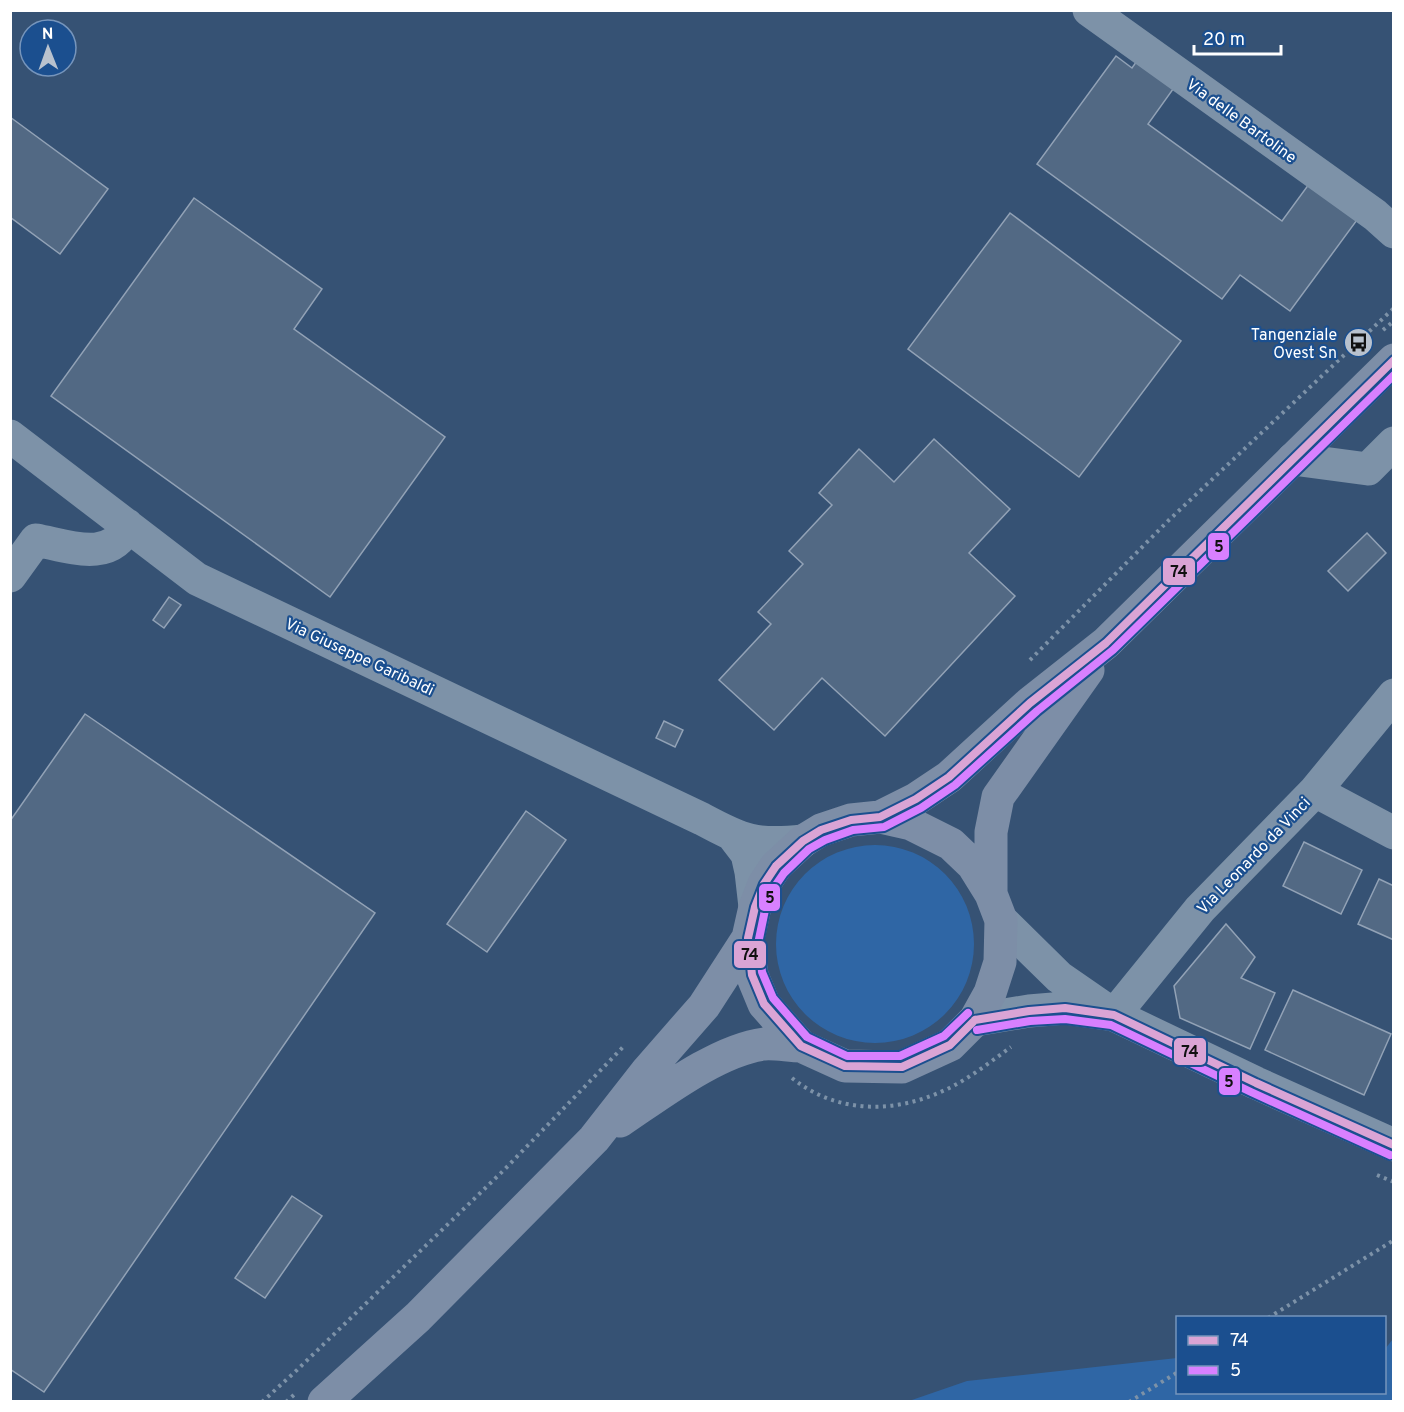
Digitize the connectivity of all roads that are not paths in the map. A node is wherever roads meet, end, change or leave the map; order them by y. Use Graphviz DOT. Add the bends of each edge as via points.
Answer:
graph roads {
  1 [pos="1089,10"];
  2 [pos="1394,232"];
  3 [pos="1394,360"];
  4 [pos="10,436"];
  5 [pos="1394,443"];
  6 [pos="1293,459"];
  7 [pos="128,525"];
  8 [pos="10,576"];
  9 [pos="1106,644"];
  10 [pos="1394,695"];
  11 [pos="1315,791"];
  12 [pos="880,817"];
  13 [pos="1394,833"];
  14 [pos="734,837"];
  15 [pos="803,841"];
  16 [pos="996,907"];
  17 [pos="751,923"];
  18 [pos="1113,1015"];
  19 [pos="975,1020"];
  20 [pos="801,1046"];
  21 [pos="594,1139"];
  22 [pos="1394,1145"];
  23 [pos="324,1401"];
  1 -- 2 [label="street, Via delle Bartoline"];
  3 -- 6 [label="main road"];
  4 -- 7 [label="street, Via Giuseppe Garibaldi"];
  5 -- 6 [label="street" via="1368,469"];
  6 -- 9 [label="main road"];
  7 -- 8 [label="street" via="109,547 96,550 36,540"];
  7 -- 14 [label="street, Via Giuseppe Garibaldi" via="197,579"];
  9 -- 12 [label="main road" via="1030,703 949,777"];
  9 -- 16 [label="main road" via="998,797 991,832"];
  10 -- 11 [label="street, Via Leonardo da Vinci"];
  11 -- 13 [label="street"];
  11 -- 18 [label="street, Via Leonardo da Vinci" via="1200,909"];
  12 -- 15 [label="main road" via="851,820"];
  12 -- 16 [label="main road" via="911,824 951,844 973,866"];
  14 -- 15 [label="street, Via Giuseppe Garibaldi" via="772,844"];
  14 -- 17 [label="street" via="747,854"];
  15 -- 17 [label="main road" via="776,866 764,884"];
  16 -- 18 [label="street" via="1059,977"];
  16 -- 19 [label="main road" via="1000,962 990,993"];
  17 -- 20 [label="main road" via="752,975 764,1004"];
  17 -- 21 [label="main road" via="704,1006"];
  18 -- 19 [label="street" via="1065,1008"];
  18 -- 22 [label="street"];
  19 -- 20 [label="main road" via="950,1045 902,1067 845,1066"];
  20 -- 21 [label="main road" via="764,1044 736,1051 662,1093"];
  21 -- 23 [label="main road" via="418,1317"];
}
